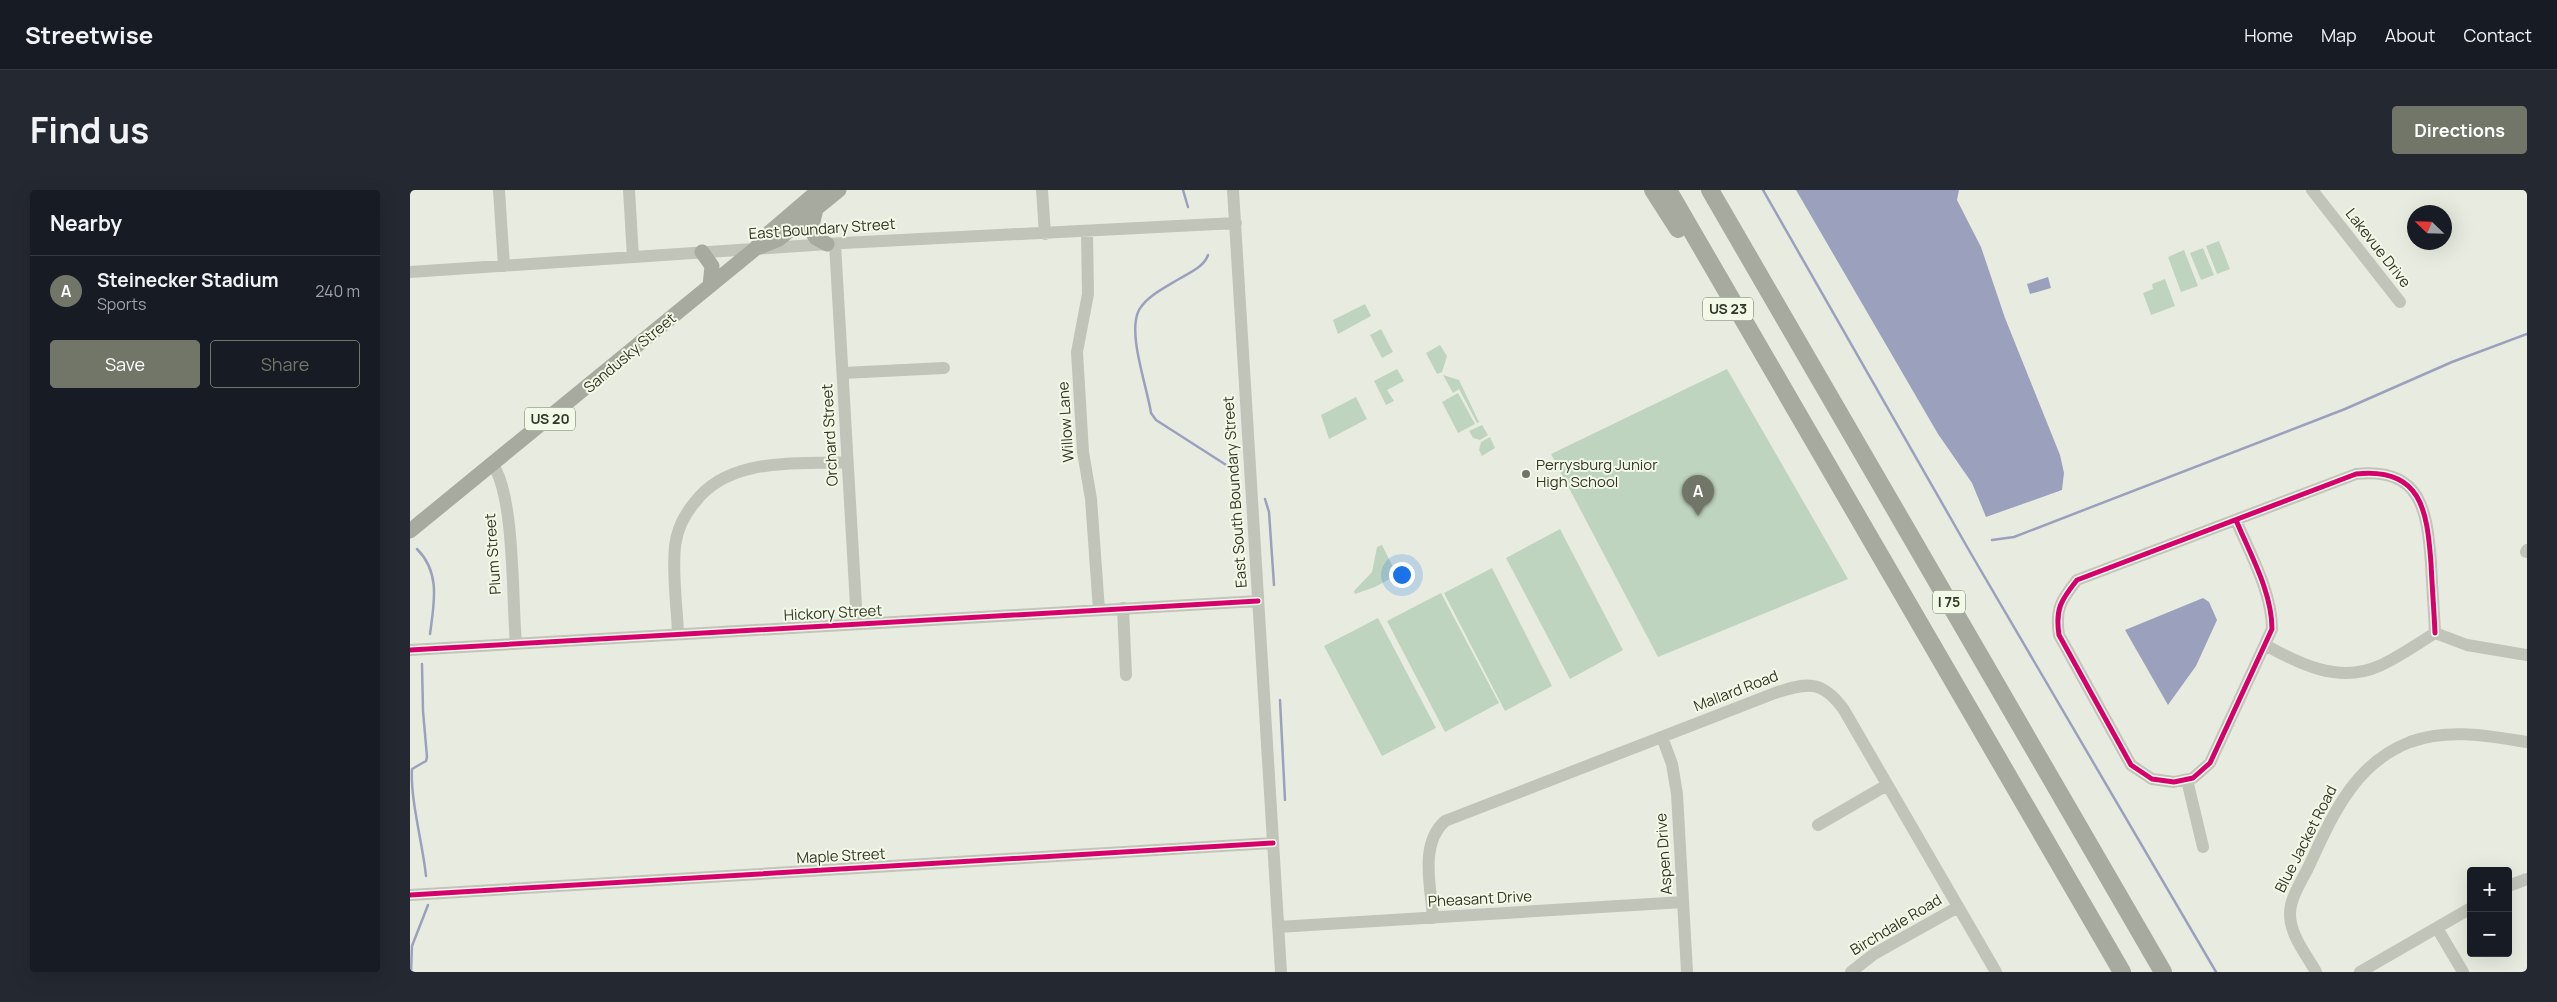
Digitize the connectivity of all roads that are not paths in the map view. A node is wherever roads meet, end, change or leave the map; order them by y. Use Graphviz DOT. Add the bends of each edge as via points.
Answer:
graph roads {
  1 [pos="499,190"];
  2 [pos="629,190"];
  3 [pos="818,190"];
  4 [pos="839,190"];
  5 [pos="1042,190"];
  6 [pos="1233,190"];
  7 [pos="1653,190"];
  8 [pos="1668,190"];
  9 [pos="1710,190"];
  10 [pos="1720,190"];
  11 [pos="2312,190"];
  12 [pos="816,209"];
  13 [pos="1236,223"];
  14 [pos="1087,232"];
  15 [pos="1735,232"];
  16 [pos="1044,234"];
  17 [pos="831,244"];
  18 [pos="755,249"];
  19 [pos="702,252"];
  20 [pos="633,257"];
  21 [pos="504,266"];
  22 [pos="410,272"];
  23 [pos="710,286"];
  24 [pos="2400,302"];
  25 [pos="944,368"];
  26 [pos="843,373"];
  27 [pos="1805,427"];
  28 [pos="847,462"];
  29 [pos="493,465"];
  30 [pos="2236,520"];
  31 [pos="410,531"];
  32 [pos="1258,601"];
  33 [pos="1123,608"];
  34 [pos="1099,610"];
  35 [pos="857,624"];
  36 [pos="2435,632"];
  37 [pos="678,634"];
  38 [pos="516,644"];
  39 [pos="2266,645"];
  40 [pos="410,650"];
  41 [pos="2527,655"];
  42 [pos="1126,675"];
  43 [pos="1662,737"];
  44 [pos="2527,742"];
  45 [pos="2186,780"];
  46 [pos="1887,785"];
  47 [pos="1818,826"];
  48 [pos="1272,843"];
  49 [pos="2203,847"];
  50 [pos="2527,878"];
  51 [pos="2512,884"];
  52 [pos="410,894"];
  53 [pos="1683,902"];
  54 [pos="1958,907"];
  55 [pos="2467,910"];
  56 [pos="1433,918"];
  57 [pos="1278,927"];
  58 [pos="2437,928"];
  59 [pos="1282,972"];
  60 [pos="1687,972"];
  61 [pos="1851,972"];
  62 [pos="1996,972"];
  63 [pos="2122,972"];
  64 [pos="2163,972"];
  65 [pos="2316,972"];
  66 [pos="2360,972"];
  67 [pos="2463,972"];
  1 -- 21 [label="street"];
  2 -- 20 [label="street"];
  3 -- 18 [label="main road, Sandusky Street / US 20"];
  4 -- 12 [label="main road, Sandusky Street / US 20"];
  5 -- 16 [label="street"];
  6 -- 13 [label="street, East South Boundary Street"];
  7 -- 27 [label="highway, US 23"];
  8 -- 27 [label="highway, I 75"];
  9 -- 15 [label="highway, I 75"];
  10 -- 15 [label="highway"];
  11 -- 24 [label="street, Lakevue Drive"];
  12 -- 17 [label="main road" via="811,230 816,238"];
  12 -- 18 [label="main road, Sandusky Street / US 20" via="779,239"];
  13 -- 14 [label="street, East Boundary Street"];
  13 -- 32 [label="street, East South Boundary Street"];
  14 -- 16 [label="street, East Boundary Street"];
  14 -- 34 [label="street, Willow Lane" via="1088,294 1077,352 1083,452 1092,499"];
  15 -- 64 [label="highway, I 75"];
  16 -- 17 [label="street, East Boundary Street"];
  17 -- 18 [label="street, East Boundary Street"];
  17 -- 26 [label="street, Orchard Street"];
  18 -- 19 [label="street, East Boundary Street"];
  18 -- 23 [label="main road, Sandusky Street / US 20"];
  19 -- 20 [label="street, East Boundary Street"];
  19 -- 23 [label="main road" via="712,266"];
  20 -- 21 [label="street, East Boundary Street"];
  21 -- 22 [label="street, East Boundary Street"];
  23 -- 29 [label="main road, Sandusky Street / US 20"];
  25 -- 26 [label="street"];
  26 -- 28 [label="street, Orchard Street"];
  27 -- 63 [label="highway, I 75"];
  28 -- 35 [label="street, Orchard Street"];
  28 -- 37 [label="street" via="746,469 716,481 699,497 684,517 675,545"];
  29 -- 31 [label="main road, Sandusky Street / US 20"];
  29 -- 38 [label="street, Plum Street" via="502,478 507,507"];
  30 -- 36 [label="street" via="2356,474 2375,472 2410,487 2426,515"];
  30 -- 39 [label="street" via="2272,612 2272,629"];
  30 -- 45 [label="street" via="2077,580 2062,598 2057,619 2060,635 2131,764 2152,778 2174,782"];
  32 -- 33 [label="street, Hickory Street"];
  32 -- 48 [label="street, East South Boundary Street"];
  33 -- 34 [label="street, Hickory Street"];
  33 -- 42 [label="street"];
  34 -- 35 [label="street, Hickory Street"];
  35 -- 37 [label="street, Hickory Street"];
  36 -- 39 [label="street" via="2378,667 2356,672 2316,670"];
  36 -- 41 [label="street" via="2467,645"];
  37 -- 38 [label="street, Hickory Street"];
  38 -- 40 [label="street, Hickory Street"];
  39 -- 45 [label="street" via="2210,763 2194,778"];
  43 -- 46 [label="street, Mallard Road" via="1792,687 1816,686 1837,700"];
  43 -- 53 [label="street, Aspen Drive" via="1674,776"];
  43 -- 56 [label="street, Mallard Road" via="1446,822 1436,831 1430,845"];
  44 -- 65 [label="street, Blue Jacket Road" via="2473,734 2430,737 2390,752 2353,782 2336,808 2291,903 2292,930"];
  45 -- 49 [label="street"];
  46 -- 47 [label="street"];
  46 -- 54 [label="street, Mallard Road"];
  48 -- 52 [label="street, Maple Street"];
  48 -- 57 [label="street, East South Boundary Street"];
  50 -- 51 [label="street"];
  53 -- 56 [label="street, Pheasant Drive"];
  53 -- 60 [label="street, Aspen Drive"];
  54 -- 61 [label="street, Birchdale Road" via="1874,954"];
  54 -- 62 [label="street, Mallard Road"];
  55 -- 58 [label="street"];
  56 -- 57 [label="street, Pheasant Drive"];
  57 -- 59 [label="street, East South Boundary Street"];
  58 -- 66 [label="street"];
  58 -- 67 [label="street"];
}
